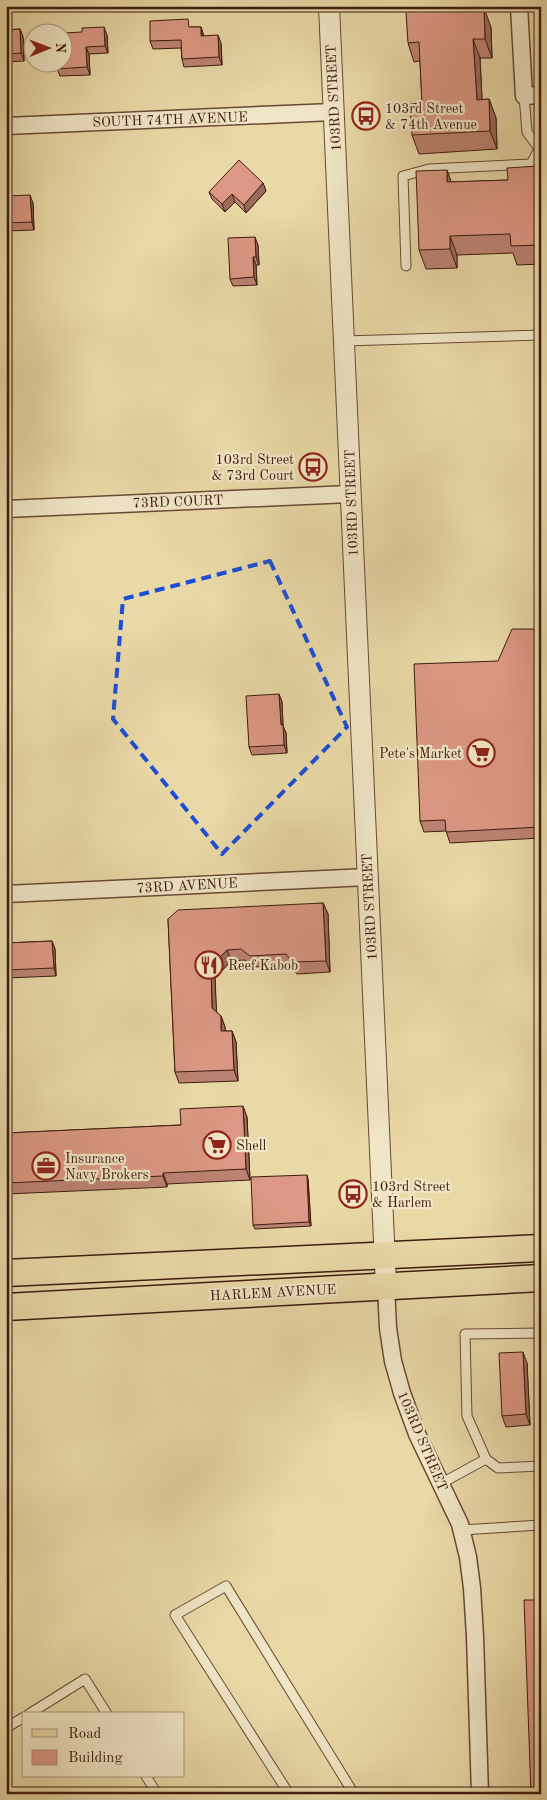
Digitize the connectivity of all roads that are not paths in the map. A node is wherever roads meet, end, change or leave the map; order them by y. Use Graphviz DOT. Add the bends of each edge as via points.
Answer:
graph roads {
  1 [pos="329,6"];
  2 [pos="520,6"];
  3 [pos="541,95"];
  4 [pos="524,96"];
  5 [pos="333,112"];
  6 [pos="6,126"];
  7 [pos="540,150"];
  8 [pos="406,266"];
  9 [pos="541,335"];
  10 [pos="344,341"];
  11 [pos="350,494"];
  12 [pos="6,509"];
  13 [pos="368,877"];
  14 [pos="6,894"];
  15 [pos="541,1248"];
  16 [pos="384,1255"];
  17 [pos="6,1273"];
  18 [pos="541,1278"];
  19 [pos="386,1286"];
  20 [pos="6,1307"];
  21 [pos="541,1332"];
  22 [pos="486,1459"];
  23 [pos="541,1466"];
  24 [pos="440,1484"];
  25 [pos="541,1525"];
  26 [pos="462,1530"];
  27 [pos="32,1712"];
  28 [pos="106,1712"];
  29 [pos="22,1718"];
  30 [pos="6,1728"];
  31 [pos="147,1778"];
  32 [pos="157,1794"];
  33 [pos="289,1794"];
  34 [pos="354,1794"];
  35 [pos="480,1794"];
  1 -- 5 [label="street, 103RD STREET"];
  2 -- 4 [label="street"];
  3 -- 4 [label="street"];
  4 -- 7 [label="lane" via="527,132"];
  5 -- 6 [label="street, SOUTH 74TH AVENUE"];
  5 -- 10 [label="street, 103RD STREET"];
  7 -- 8 [label="lane" via="531,164 429,168 403,176"];
  9 -- 10 [label="lane"];
  10 -- 11 [label="street, 103RD STREET"];
  11 -- 12 [label="street, 73RD COURT"];
  11 -- 13 [label="street, 103RD STREET"];
  13 -- 14 [label="street, 73RD AVENUE"];
  13 -- 16 [label="street, 103RD STREET"];
  15 -- 16 [label="main road"];
  16 -- 17 [label="main road"];
  16 -- 19 [label="street, 103RD STREET"];
  18 -- 19 [label="main road, HARLEM AVENUE"];
  19 -- 20 [label="main road, HARLEM AVENUE"];
  19 -- 24 [label="street, 103RD STREET" via="393,1361 417,1434"];
  21 -- 22 [label="lane" via="465,1334 467,1416"];
  22 -- 23 [label="lane" via="498,1468"];
  22 -- 24 [label="lane"];
  24 -- 26 [label="street, 103RD STREET"];
  25 -- 26 [label="lane"];
  26 -- 35 [label="street, 103RD STREET" via="472,1588"];
  27 -- 28 [label="lane" via="85,1679"];
  29 -- 30 [label="lane"];
  31 -- 32 [label="lane"];
  33 -- 34 [label="lane" via="175,1615 226,1586"];
}
